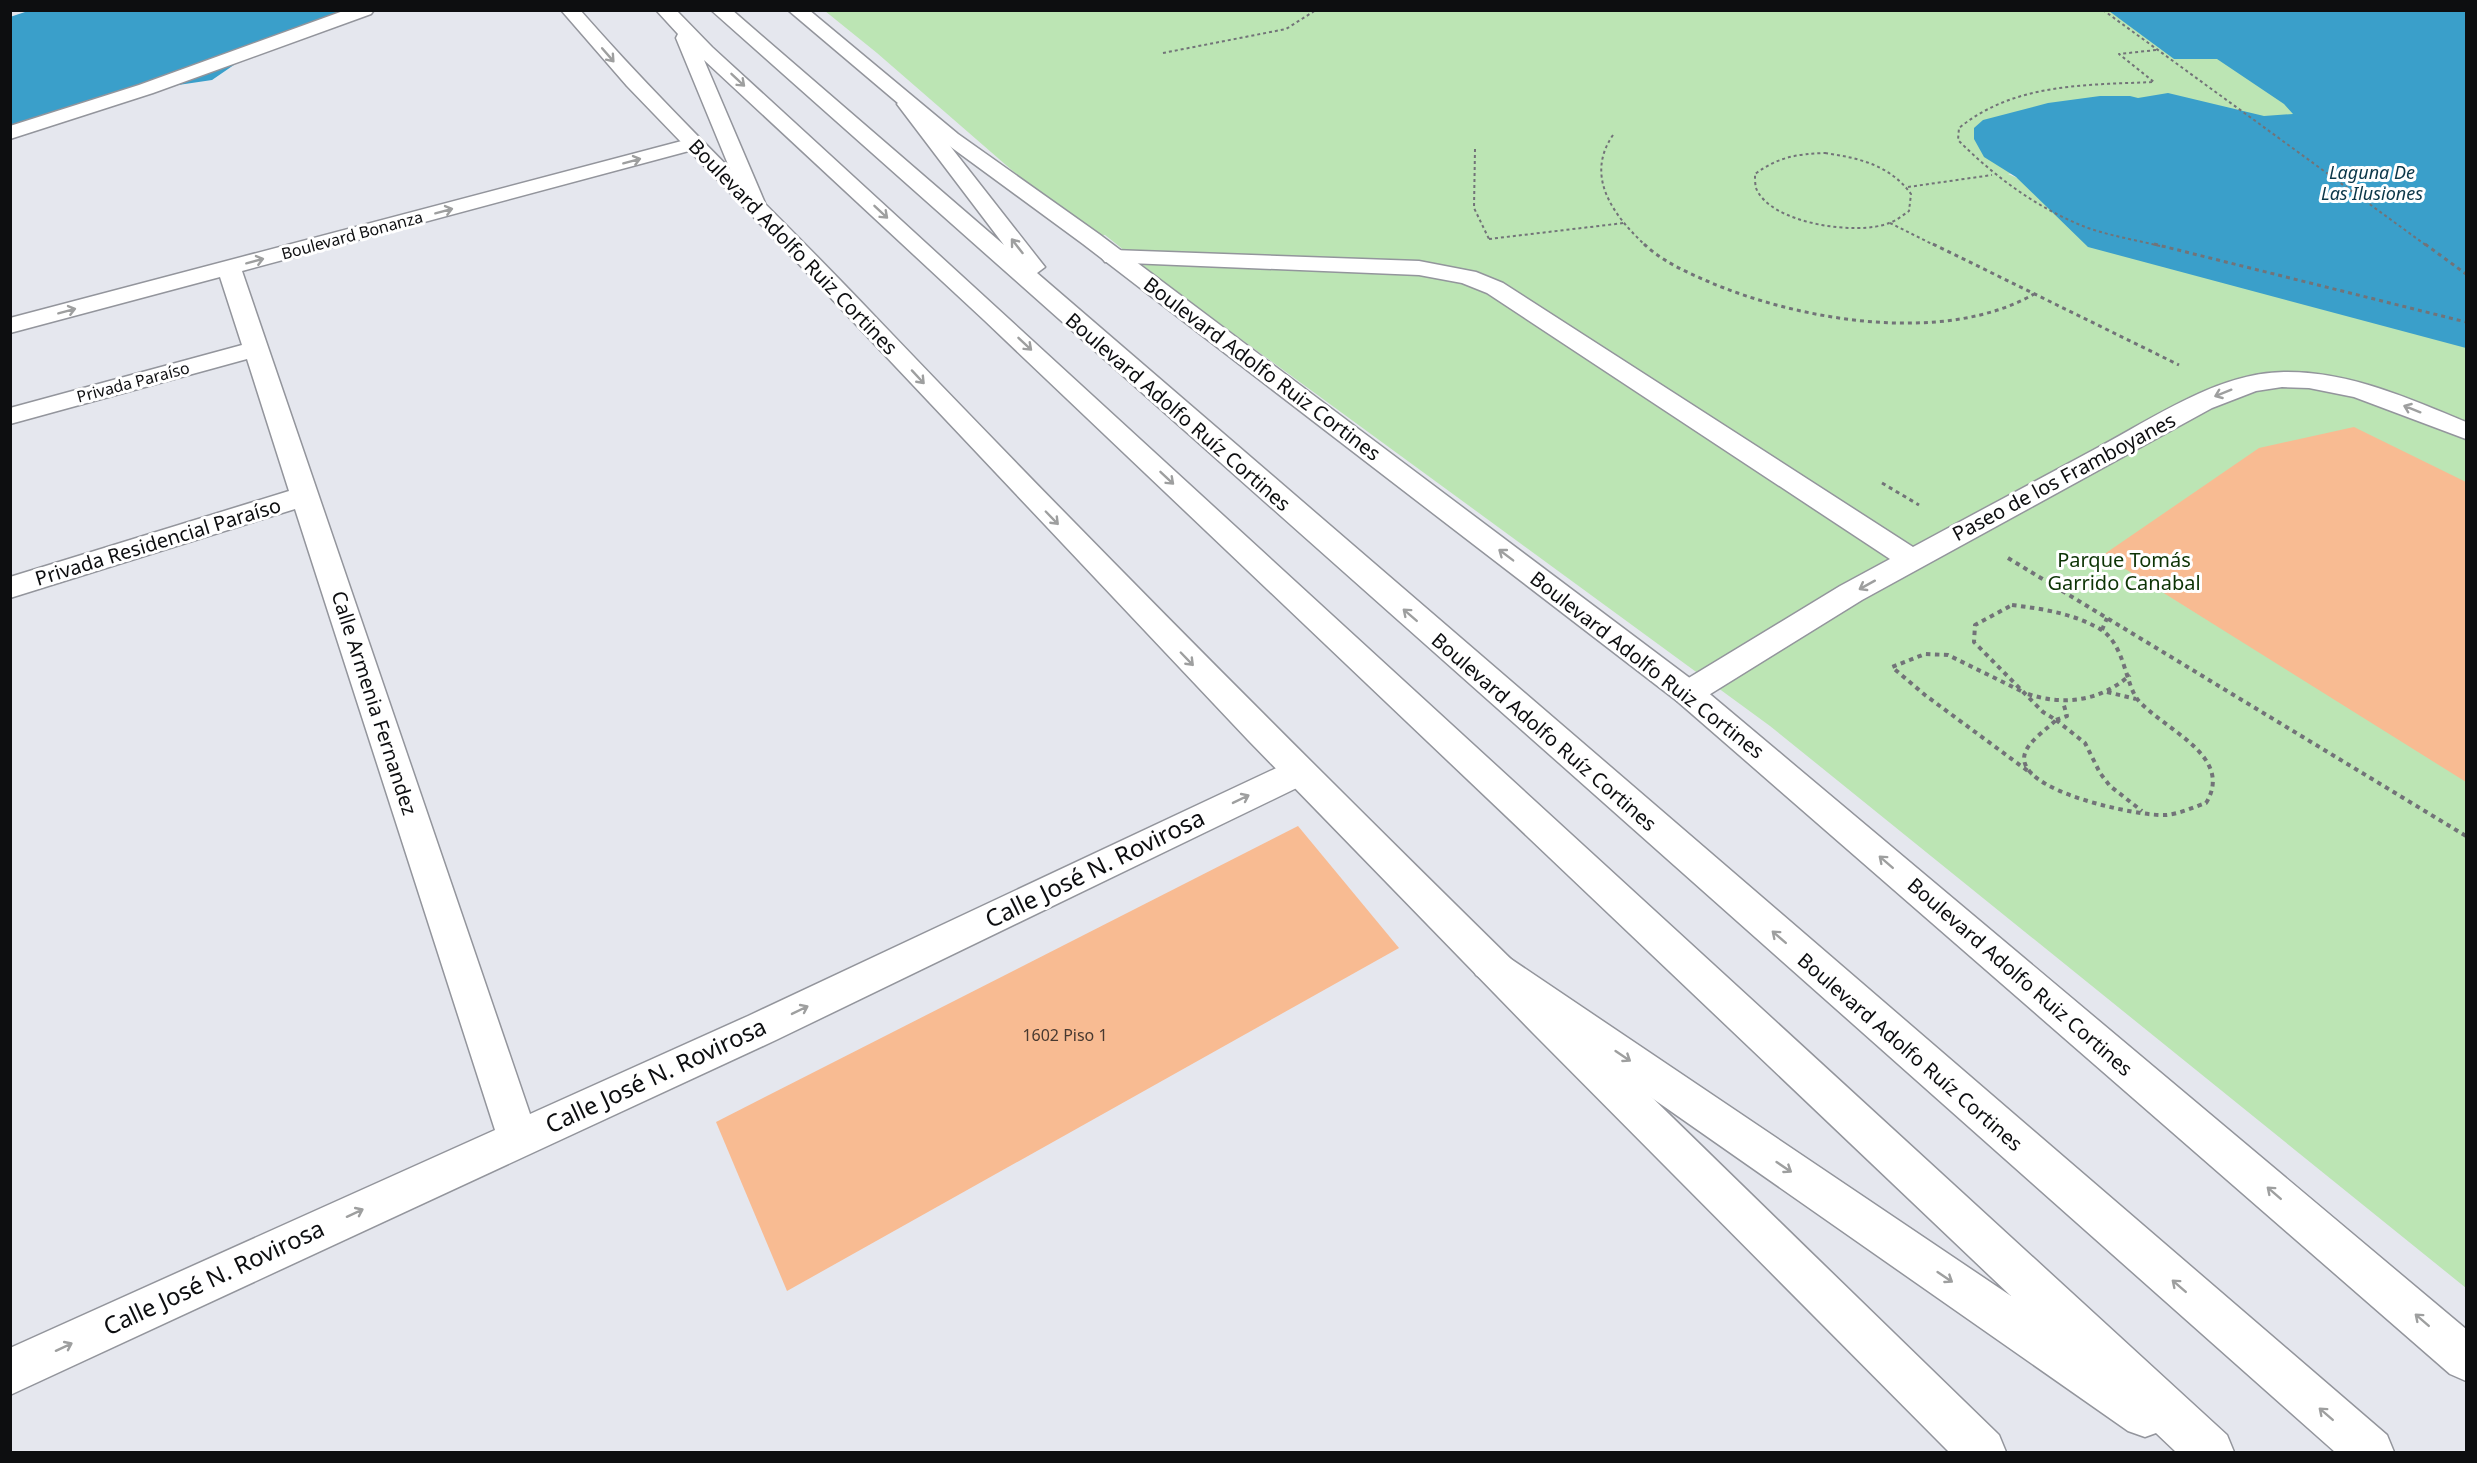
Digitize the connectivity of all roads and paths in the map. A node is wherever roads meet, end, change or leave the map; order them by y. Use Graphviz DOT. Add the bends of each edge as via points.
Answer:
graph roads {
  1 [pos="365,10"];
  2 [pos="570,10"];
  3 [pos="720,10"];
  4 [pos="797,10"];
  5 [pos="1317,10"];
  6 [pos="2103,10"];
  7 [pos="673,18"];
  8 [pos="2156,50"];
  9 [pos="1163,53"];
  10 [pos="908,104"];
  11 [pos="10,133"];
  12 [pos="1613,135"];
  13 [pos="693,144"];
  14 [pos="1992,175"];
  15 [pos="1908,188"];
  16 [pos="754,203"];
  17 [pos="1625,223"];
  18 [pos="1890,223"];
  19 [pos="1490,239"];
  20 [pos="1113,257"];
  21 [pos="229,268"];
  22 [pos="2466,274"];
  23 [pos="2034,294"];
  24 [pos="2466,322"];
  25 [pos="1078,325"];
  26 [pos="10,326"];
  27 [pos="255,349"];
  28 [pos="2231,390"];
  29 [pos="10,416"];
  30 [pos="2466,431"];
  31 [pos="305,496"];
  32 [pos="1964,531"];
  33 [pos="1912,560"];
  34 [pos="10,588"];
  35 [pos="2107,618"];
  36 [pos="2102,630"];
  37 [pos="2130,675"];
  38 [pos="2107,692"];
  39 [pos="1688,693"];
  40 [pos="2026,693"];
  41 [pos="2137,699"];
  42 [pos="2063,702"];
  43 [pos="2056,720"];
  44 [pos="1297,772"];
  45 [pos="2033,775"];
  46 [pos="2142,811"];
  47 [pos="2466,836"];
  48 [pos="1489,964"];
  49 [pos="518,1139"];
  50 [pos="2466,1358"];
  51 [pos="10,1371"];
  52 [pos="1982,1452"];
  53 [pos="2202,1452"];
  54 [pos="2211,1452"];
  55 [pos="2370,1452"];
  1 -- 11 [label="main road"];
  2 -- 13 [label="main road, Boulevard Adolfo Ruiz Cortines, one-way" via="612,61"];
  3 -- 25 [label="main road, Boulevard Adolfo Ruíz Cortines"];
  4 -- 10 [label="main road, Boulevard Adolfo Ruiz Cortines"];
  5 -- 9 [label="path" via="1286,29"];
  6 -- 8 [label="path"];
  7 -- 16 [label="main road"];
  7 -- 54 [label="main road, one-way"];
  8 -- 14 [label="path" via="2119,54 2154,82 2060,87 1983,109 1969,118 1959,128 1958,140"];
  8 -- 22 [label="path"];
  10 -- 20 [label="main road, Boulevard Adolfo Ruiz Cortines"];
  25 -- 10 [label="main road, one-way"];
  12 -- 17 [label="path" via="1606,144 1599,169 1606,198"];
  13 -- 16 [label="main road, Boulevard Adolfo Ruiz Cortines"];
  21 -- 13 [label="main road, Boulevard Bonanza, one-way"];
  14 -- 15 [label="path"];
  14 -- 24 [label="path" via="2031,201 2089,228"];
  15 -- 18 [label="path" via="1913,200 1910,211"];
  15 -- 18 [label="path" via="1882,167 1827,153 1775,158 1755,174 1760,195 1789,215 1849,228"];
  16 -- 44 [label="main road, Boulevard Adolfo Ruiz Cortines, one-way"];
  17 -- 19 [label="path"];
  17 -- 23 [label="path" via="1664,260 1712,283 1767,303 1818,314 1900,324 1927,322 1974,315 2026,300"];
  18 -- 23 [label="path"];
  20 -- 33 [label="main road" via="1419,268 1468,277 1495,288"];
  39 -- 20 [label="main road, Boulevard Adolfo Ruiz Cortines, one-way"];
  26 -- 21 [label="main road, Boulevard Bonanza, one-way"];
  21 -- 27 [label="main road, Calle Armenia Fernandez"];
  23 -- 28 [label="path"];
  55 -- 25 [label="main road, Boulevard Adolfo Ruíz Cortines, one-way"];
  27 -- 29 [label="main road, Privada Paraíso"];
  27 -- 31 [label="main road, Calle Armenia Fernandez"];
  30 -- 28 [label="main road, Paseo de los Framboyanes, one-way" via="2336,384 2282,380"];
  28 -- 32 [label="main road, Paseo de los Framboyanes, one-way"];
  31 -- 34 [label="main road, Privada Residencial Paraíso"];
  31 -- 49 [label="main road, Calle Armenia Fernandez"];
  32 -- 33 [label="main road, Paseo de los Framboyanes"];
  32 -- 35 [label="path"];
  33 -- 39 [label="main road, Paseo de los Framboyanes, one-way"];
  35 -- 36 [label="path"];
  35 -- 47 [label="path"];
  36 -- 37 [label="path"];
  36 -- 40 [label="path" via="2055,610 2012,605 1975,625 1974,642"];
  37 -- 38 [label="path"];
  37 -- 41 [label="path"];
  38 -- 41 [label="path"];
  38 -- 42 [label="path"];
  50 -- 39 [label="main road, Boulevard Adolfo Ruiz Cortines, one-way"];
  40 -- 42 [label="path" via="2045,701"];
  40 -- 43 [label="path"];
  40 -- 45 [label="path" via="1948,655 1925,654 1892,667"];
  41 -- 46 [label="path" via="2205,757 2214,777 2214,790 2206,804 2166,815"];
  42 -- 43 [label="path" via="2067,716"];
  43 -- 45 [label="path" via="2025,751 2024,760"];
  43 -- 46 [label="path" via="2074,730 2091,750 2096,768 2118,795"];
  44 -- 48 [label="main road, Boulevard Adolfo Ruiz Cortines"];
  49 -- 44 [label="main road, Calle José N. Rovirosa, one-way" via="762,1028"];
  45 -- 46 [label="path" via="2073,798 2108,808"];
  48 -- 52 [label="main road, Boulevard Adolfo Ruiz Cortines"];
  48 -- 53 [label="main road, one-way"];
  51 -- 49 [label="main road, Calle José N. Rovirosa, one-way"];
}
